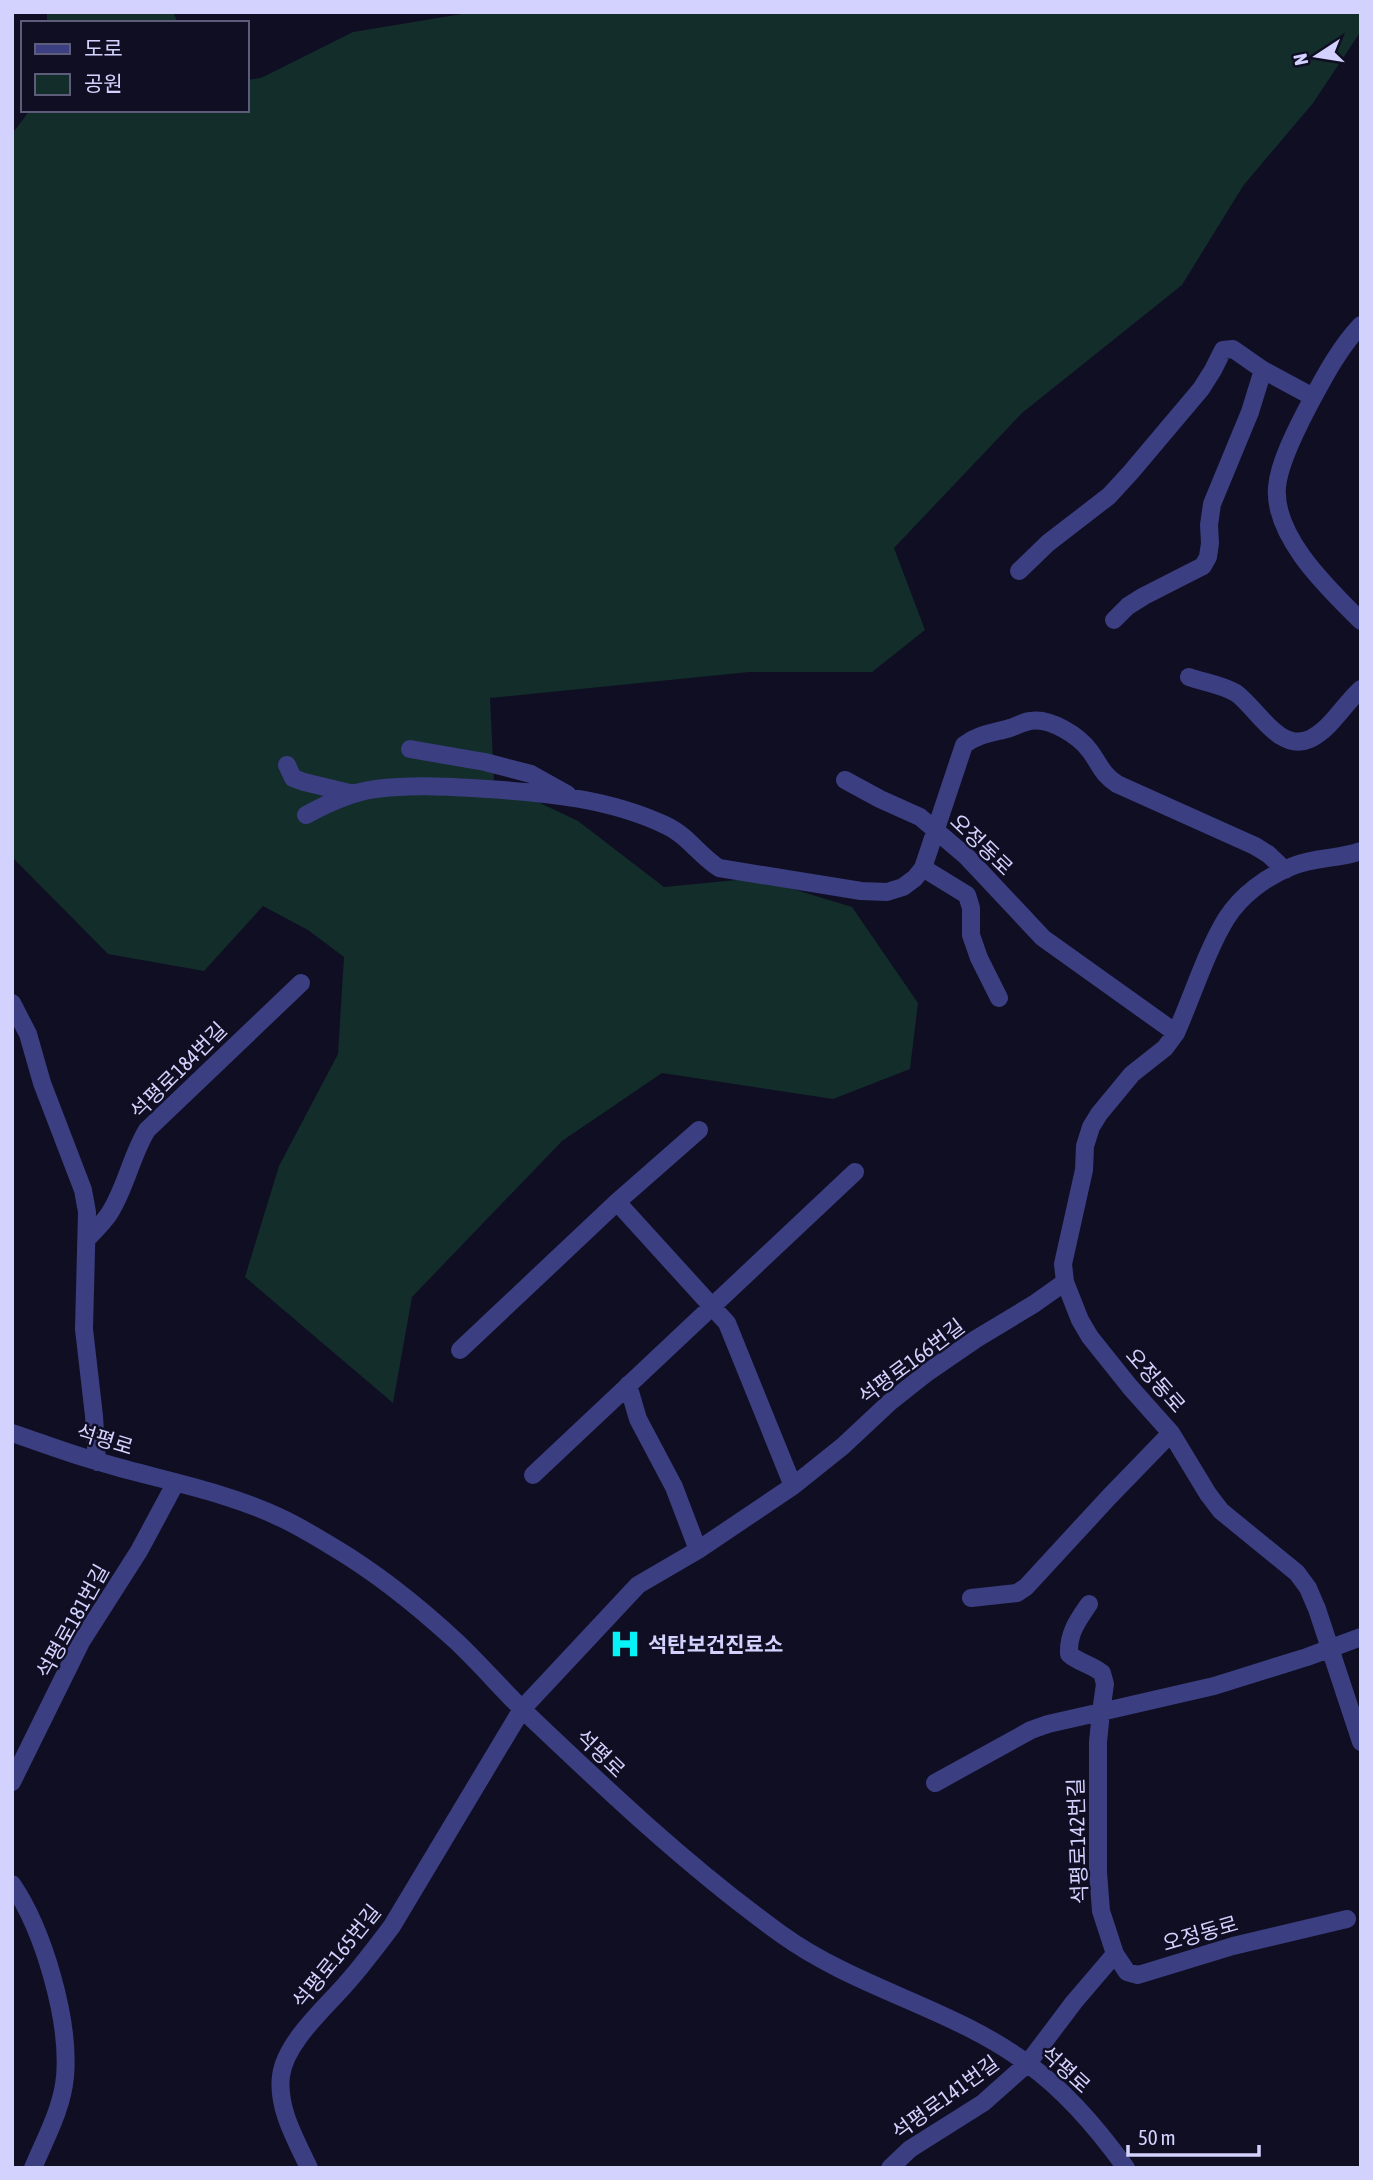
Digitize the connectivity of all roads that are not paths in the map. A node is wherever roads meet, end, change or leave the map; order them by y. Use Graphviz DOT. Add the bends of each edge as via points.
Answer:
graph roads {
  1 [pos="1361,325"];
  2 [pos="1263,370"];
  3 [pos="1314,397"];
  4 [pos="1019,571"];
  5 [pos="1114,620"];
  6 [pos="1361,621"];
  7 [pos="1189,677"];
  8 [pos="1361,689"];
  9 [pos="410,748"];
  10 [pos="288,765"];
  11 [pos="845,780"];
  12 [pos="354,794"];
  13 [pos="572,798"];
  14 [pos="306,815"];
  15 [pos="936,831"];
  16 [pos="1361,851"];
  17 [pos="923,868"];
  18 [pos="1284,870"];
  19 [pos="301,983"];
  20 [pos="999,998"];
  21 [pos="12,1003"];
  22 [pos="1176,1033"];
  23 [pos="699,1130"];
  24 [pos="855,1172"];
  25 [pos="617,1202"];
  26 [pos="87,1239"];
  27 [pos="1065,1282"];
  28 [pos="713,1308"];
  29 [pos="460,1350"];
  30 [pos="628,1385"];
  31 [pos="12,1433"];
  32 [pos="1171,1433"];
  33 [pos="97,1462"];
  34 [pos="533,1475"];
  35 [pos="175,1484"];
  36 [pos="793,1486"];
  37 [pos="698,1550"];
  38 [pos="971,1598"];
  39 [pos="1089,1604"];
  40 [pos="1361,1637"];
  41 [pos="1330,1648"];
  42 [pos="522,1709"];
  43 [pos="1101,1712"];
  44 [pos="1361,1742"];
  45 [pos="12,1782"];
  46 [pos="935,1783"];
  47 [pos="12,1884"];
  48 [pos="1346,1919"];
  49 [pos="1115,1954"];
  50 [pos="1028,2063"];
  51 [pos="33,2168"];
  52 [pos="309,2168"];
  53 [pos="890,2168"];
  54 [pos="1126,2168"];
  1 -- 3 [label="street"];
  2 -- 3 [label="street"];
  2 -- 4 [label="street" via="1233,349 1223,350 1201,389 1109,496"];
  2 -- 5 [label="street" via="1212,505 1210,543 1203,566 1144,596"];
  3 -- 6 [label="street" via="1281,469 1278,505 1308,564"];
  7 -- 8 [label="street" via="1234,691 1285,740 1298,742 1323,730"];
  9 -- 13 [label="street" via="531,774"];
  10 -- 12 [label="street" via="293,778"];
  11 -- 15 [label="street, 오정동로" via="920,817"];
  12 -- 13 [label="street" via="432,786"];
  12 -- 14 [label="street"];
  13 -- 17 [label="street" via="638,813 669,826 706,860 738,872 887,892 904,887"];
  15 -- 17 [label="street"];
  15 -- 18 [label="street" via="964,745 981,734 1031,720 1046,722 1083,742 1105,776 1117,784 1255,846"];
  15 -- 22 [label="street, 오정동로" via="1042,938"];
  16 -- 18 [label="street, 오정동로"];
  17 -- 20 [label="street" via="967,895 971,935"];
  18 -- 22 [label="street, 오정동로" via="1251,891 1227,918"];
  19 -- 26 [label="street, 석평로184번길" via="147,1129 108,1215"];
  21 -- 26 [label="street" via="28,1034 83,1190"];
  22 -- 27 [label="street, 오정동로" via="1166,1048 1132,1074 1091,1127 1063,1264"];
  23 -- 25 [label="street"];
  24 -- 28 [label="street"];
  25 -- 28 [label="street"];
  25 -- 29 [label="street"];
  26 -- 33 [label="street" via="84,1329"];
  27 -- 32 [label="street, 오정동로" via="1090,1337"];
  27 -- 36 [label="street, 석평로166번길" via="928,1372"];
  28 -- 30 [label="street"];
  28 -- 36 [label="street" via="727,1323"];
  30 -- 34 [label="street"];
  30 -- 37 [label="street" via="638,1419 674,1488"];
  31 -- 33 [label="street, 석평로"];
  32 -- 38 [label="street" via="1026,1587 1017,1593"];
  32 -- 41 [label="street, 오정동로" via="1221,1511 1308,1587"];
  33 -- 35 [label="street, 석평로"];
  35 -- 42 [label="street, 석평로" via="279,1517 335,1548 385,1582 456,1642"];
  35 -- 45 [label="street, 석평로181번길" via="82,1642"];
  36 -- 37 [label="street, 석평로166번길"];
  37 -- 42 [label="street, 석평로166번길" via="638,1585"];
  39 -- 43 [label="street, 석평로142번길" via="1075,1625 1069,1654 1102,1673"];
  40 -- 41 [label="street"];
  41 -- 43 [label="street" via="1214,1686"];
  41 -- 44 [label="street, 오정동로"];
  42 -- 50 [label="street, 석평로" via="635,1816 784,1937 826,1962 972,2030"];
  42 -- 52 [label="street, 석평로165번길" via="393,1926 283,2063 282,2103"];
  43 -- 46 [label="street" via="1031,1730"];
  43 -- 49 [label="street, 석평로142번길" via="1097,1872 1101,1911"];
  47 -- 51 [label="street" via="34,1924 47,1962 65,2049 59,2105"];
  48 -- 49 [label="street, 오정동로" via="1139,1975 1127,1972"];
  49 -- 50 [label="street"];
  50 -- 53 [label="street, 석평로141번길" via="983,2103 910,2149"];
  50 -- 54 [label="street, 석평로" via="1066,2096"];
}
